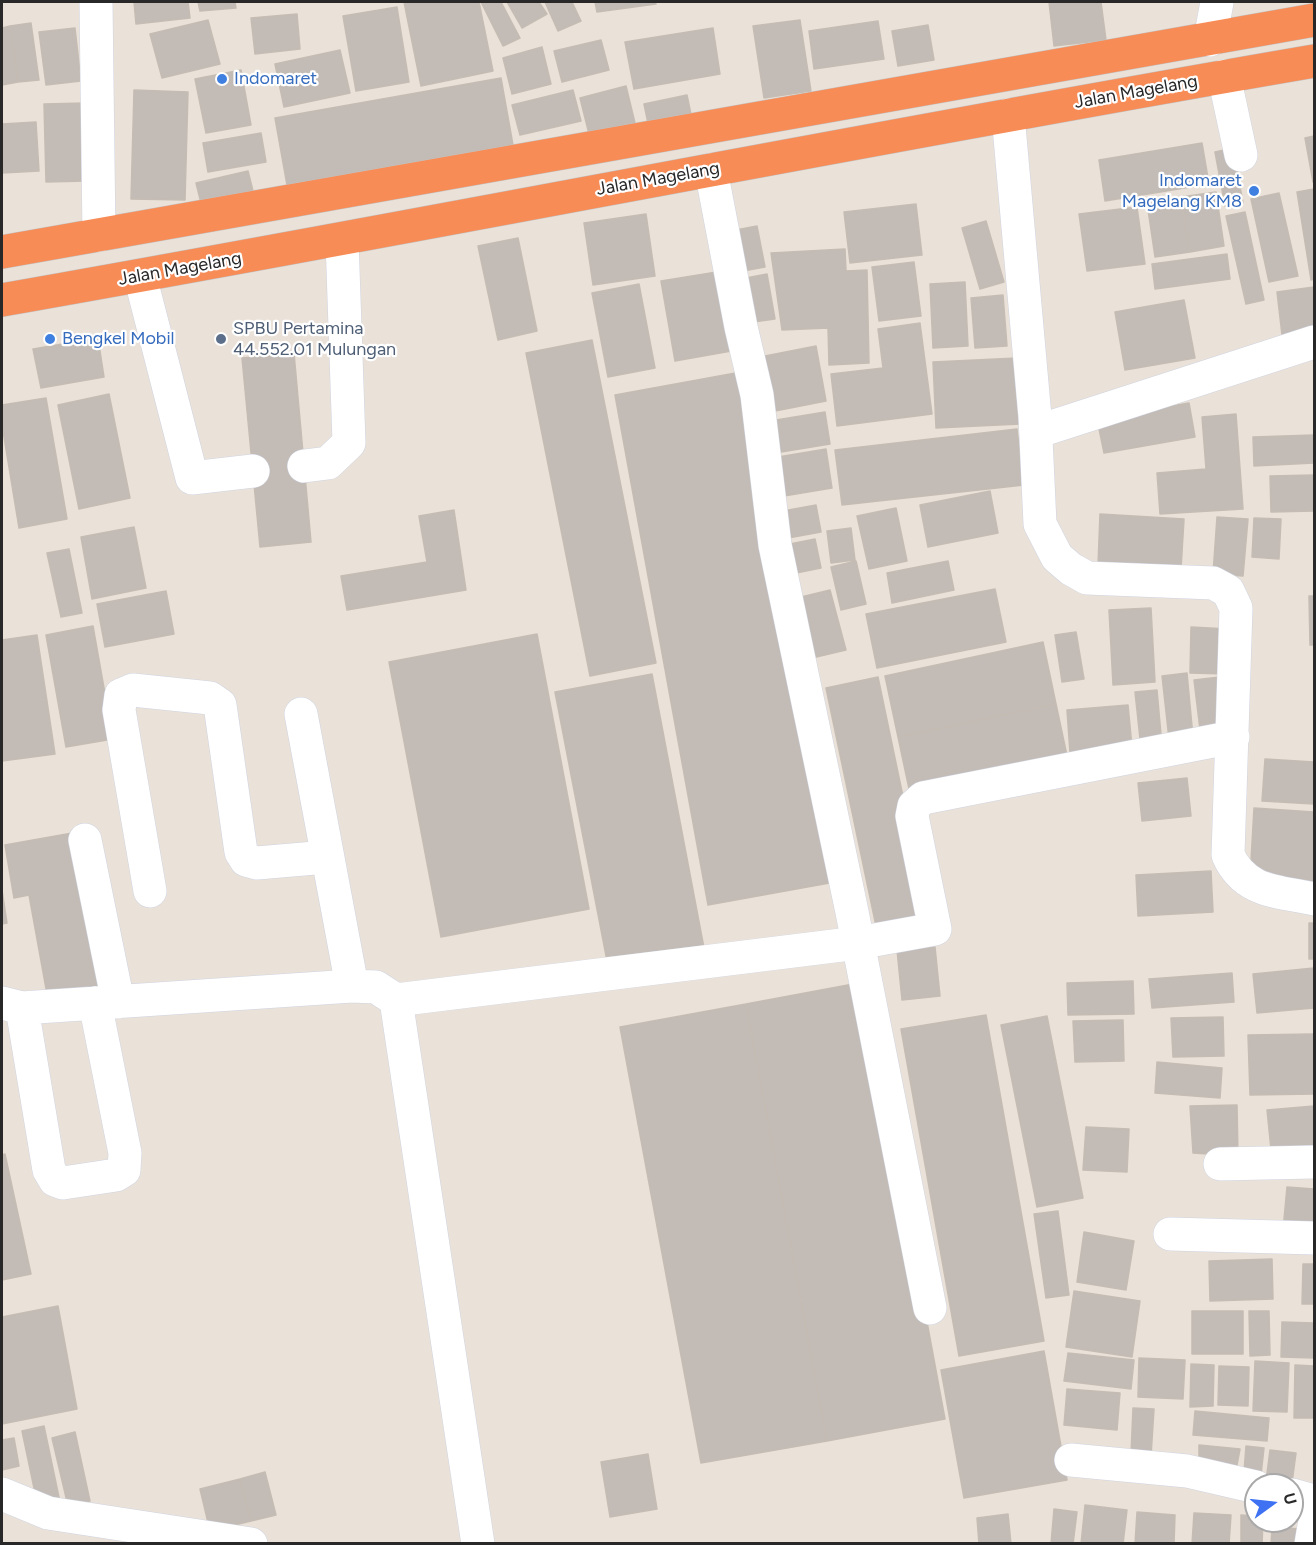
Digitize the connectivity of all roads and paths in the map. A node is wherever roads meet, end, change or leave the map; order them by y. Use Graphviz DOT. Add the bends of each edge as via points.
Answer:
graph roads {
  1 [pos="96,2"];
  2 [pos="1217,2"];
  3 [pos="1314,20"];
  4 [pos="1210,40"];
  5 [pos="1314,61"];
  6 [pos="1224,76"];
  7 [pos="1008,115"];
  8 [pos="608,145"];
  9 [pos="1241,155"];
  10 [pos="711,170"];
  11 [pos="616,187"];
  12 [pos="99,235"];
  13 [pos="342,240"];
  14 [pos="2,252"];
  15 [pos="140,276"];
  16 [pos="2,300"];
  17 [pos="1314,342"];
  18 [pos="1036,432"];
  19 [pos="304,466"];
  20 [pos="253,471"];
  21 [pos="301,714"];
  22 [pos="1233,737"];
  23 [pos="85,840"];
  24 [pos="327,857"];
  25 [pos="150,891"];
  26 [pos="1314,899"];
  27 [pos="858,944"];
  28 [pos="352,986"];
  29 [pos="396,1000"];
  30 [pos="107,1002"];
  31 [pos="12,1006"];
  32 [pos="1314,1162"];
  33 [pos="1220,1164"];
  34 [pos="1170,1234"];
  35 [pos="1314,1238"];
  36 [pos="930,1308"];
  37 [pos="1071,1460"];
  38 [pos="1244,1484"];
  39 [pos="2,1494"];
  40 [pos="1314,1526"];
  41 [pos="251,1544"];
  42 [pos="478,1544"];
  43 [pos="1311,1544"];
  1 -- 12 [label="street"];
  2 -- 4 [label="street"];
  3 -- 4 [label="highway"];
  4 -- 8 [label="highway"];
  5 -- 6 [label="highway, Jalan Magelang"];
  6 -- 7 [label="highway, Jalan Magelang"];
  6 -- 9 [label="street"];
  7 -- 10 [label="highway, Jalan Magelang"];
  7 -- 18 [label="street"];
  8 -- 11 [label="highway"];
  8 -- 12 [label="highway"];
  10 -- 11 [label="highway, Jalan Magelang"];
  10 -- 27 [label="street" via="757,395 775,545"];
  11 -- 13 [label="highway, Jalan Magelang"];
  12 -- 14 [label="highway"];
  13 -- 15 [label="highway, Jalan Magelang"];
  13 -- 19 [label="street" via="349,443 328,463"];
  15 -- 16 [label="highway, Jalan Magelang"];
  15 -- 20 [label="street" via="192,478"];
  17 -- 18 [label="street"];
  18 -- 22 [label="street" via="1040,524 1057,557 1071,569 1087,578 1213,583 1228,591 1236,608"];
  21 -- 24 [label="street"];
  22 -- 26 [label="street" via="1228,855 1234,869 1242,879 1259,888"];
  22 -- 27 [label="street" via="923,798 914,806 912,816 935,929"];
  23 -- 30 [label="street"];
  24 -- 25 [label="street" via="257,863 246,860 241,852 220,705 210,698 133,690 121,695 119,710"];
  24 -- 28 [label="street"];
  27 -- 29 [label="street"];
  27 -- 36 [label="street"];
  28 -- 29 [label="street" via="376,987"];
  28 -- 30 [label="street"];
  29 -- 42 [label="street"];
  30 -- 31 [label="street"];
  30 -- 31 [label="street" via="124,1170 116,1175 63,1183 55,1180 49,1170"];
  32 -- 33 [label="street"];
  34 -- 35 [label="street"];
  37 -- 38 [label="street" via="1187,1471"];
  39 -- 41 [label="street" via="48,1513"];
  40 -- 43 [label="street"];
}
